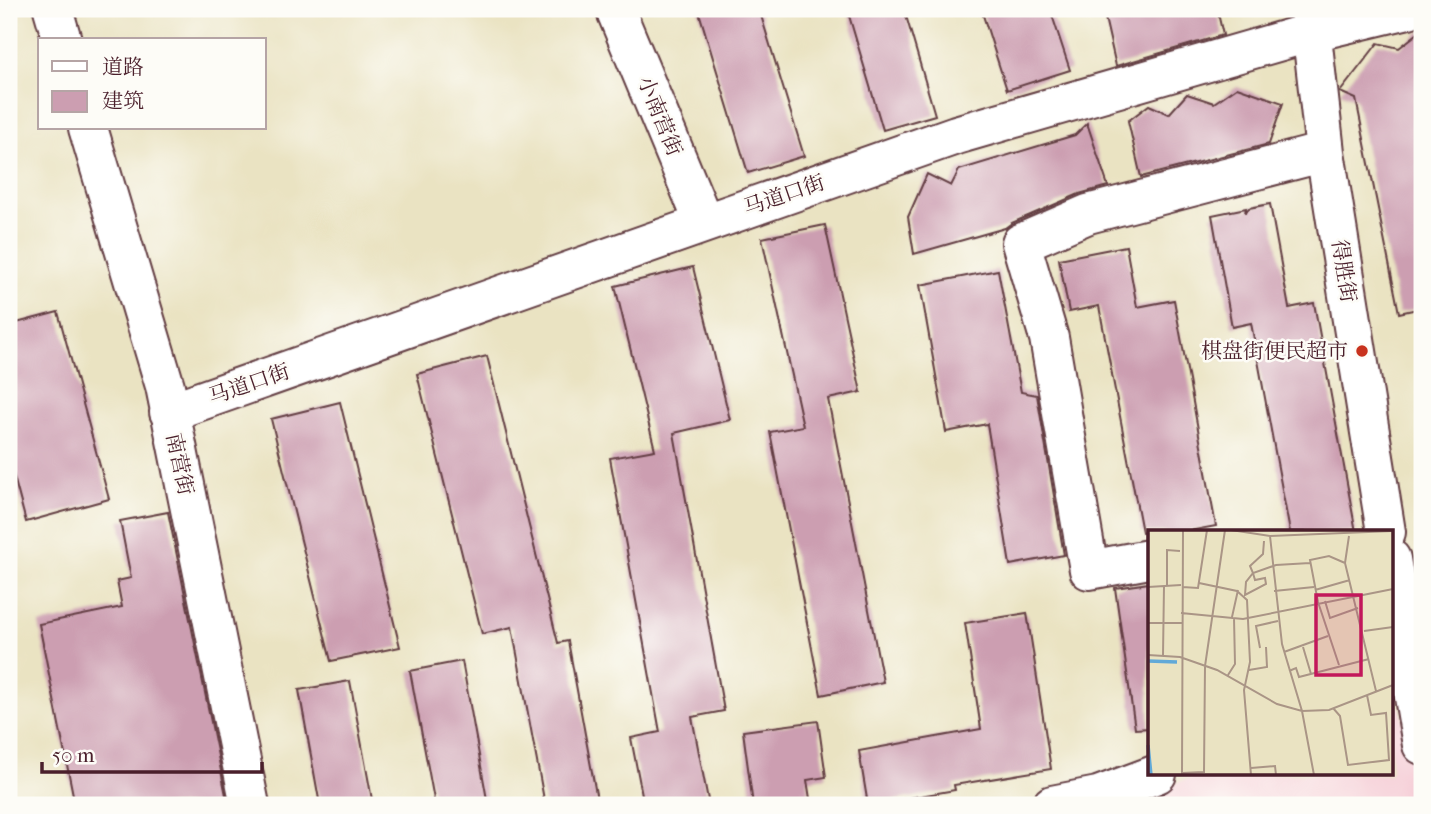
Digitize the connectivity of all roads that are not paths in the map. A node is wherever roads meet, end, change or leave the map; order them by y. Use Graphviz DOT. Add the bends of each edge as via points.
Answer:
graph roads {
  1 [pos="52,9"];
  2 [pos="615,9"];
  3 [pos="1408,9"];
  4 [pos="1310,20"];
  5 [pos="61,38"];
  6 [pos="89,130"];
  7 [pos="1325,152"];
  8 [pos="704,223"];
  9 [pos="169,412"];
  10 [pos="1386,530"];
  11 [pos="1148,559"];
  12 [pos="1392,567"];
  13 [pos="1409,700"];
  14 [pos="1422,746"];
  15 [pos="1152,776"];
  16 [pos="250,805"];
  17 [pos="1052,805"];
  1 -- 5 [label="street"];
  2 -- 8 [label="street, 小南营街"];
  3 -- 4 [label="street, 马道口街"];
  4 -- 7 [label="street, 得胜街"];
  4 -- 8 [label="street, 马道口街"];
  6 -- 9 [label="street, 南营街"];
  7 -- 10 [label="street, 得胜街"];
  7 -- 11 [label="street" via="1088,214 1021,243 1049,338 1089,570"];
  8 -- 9 [label="street, 马道口街"];
  9 -- 16 [label="street, 南营街"];
  12 -- 13 [label="street"];
  13 -- 14 [label="street"];
  15 -- 17 [label="street" via="1098,796"];
}
